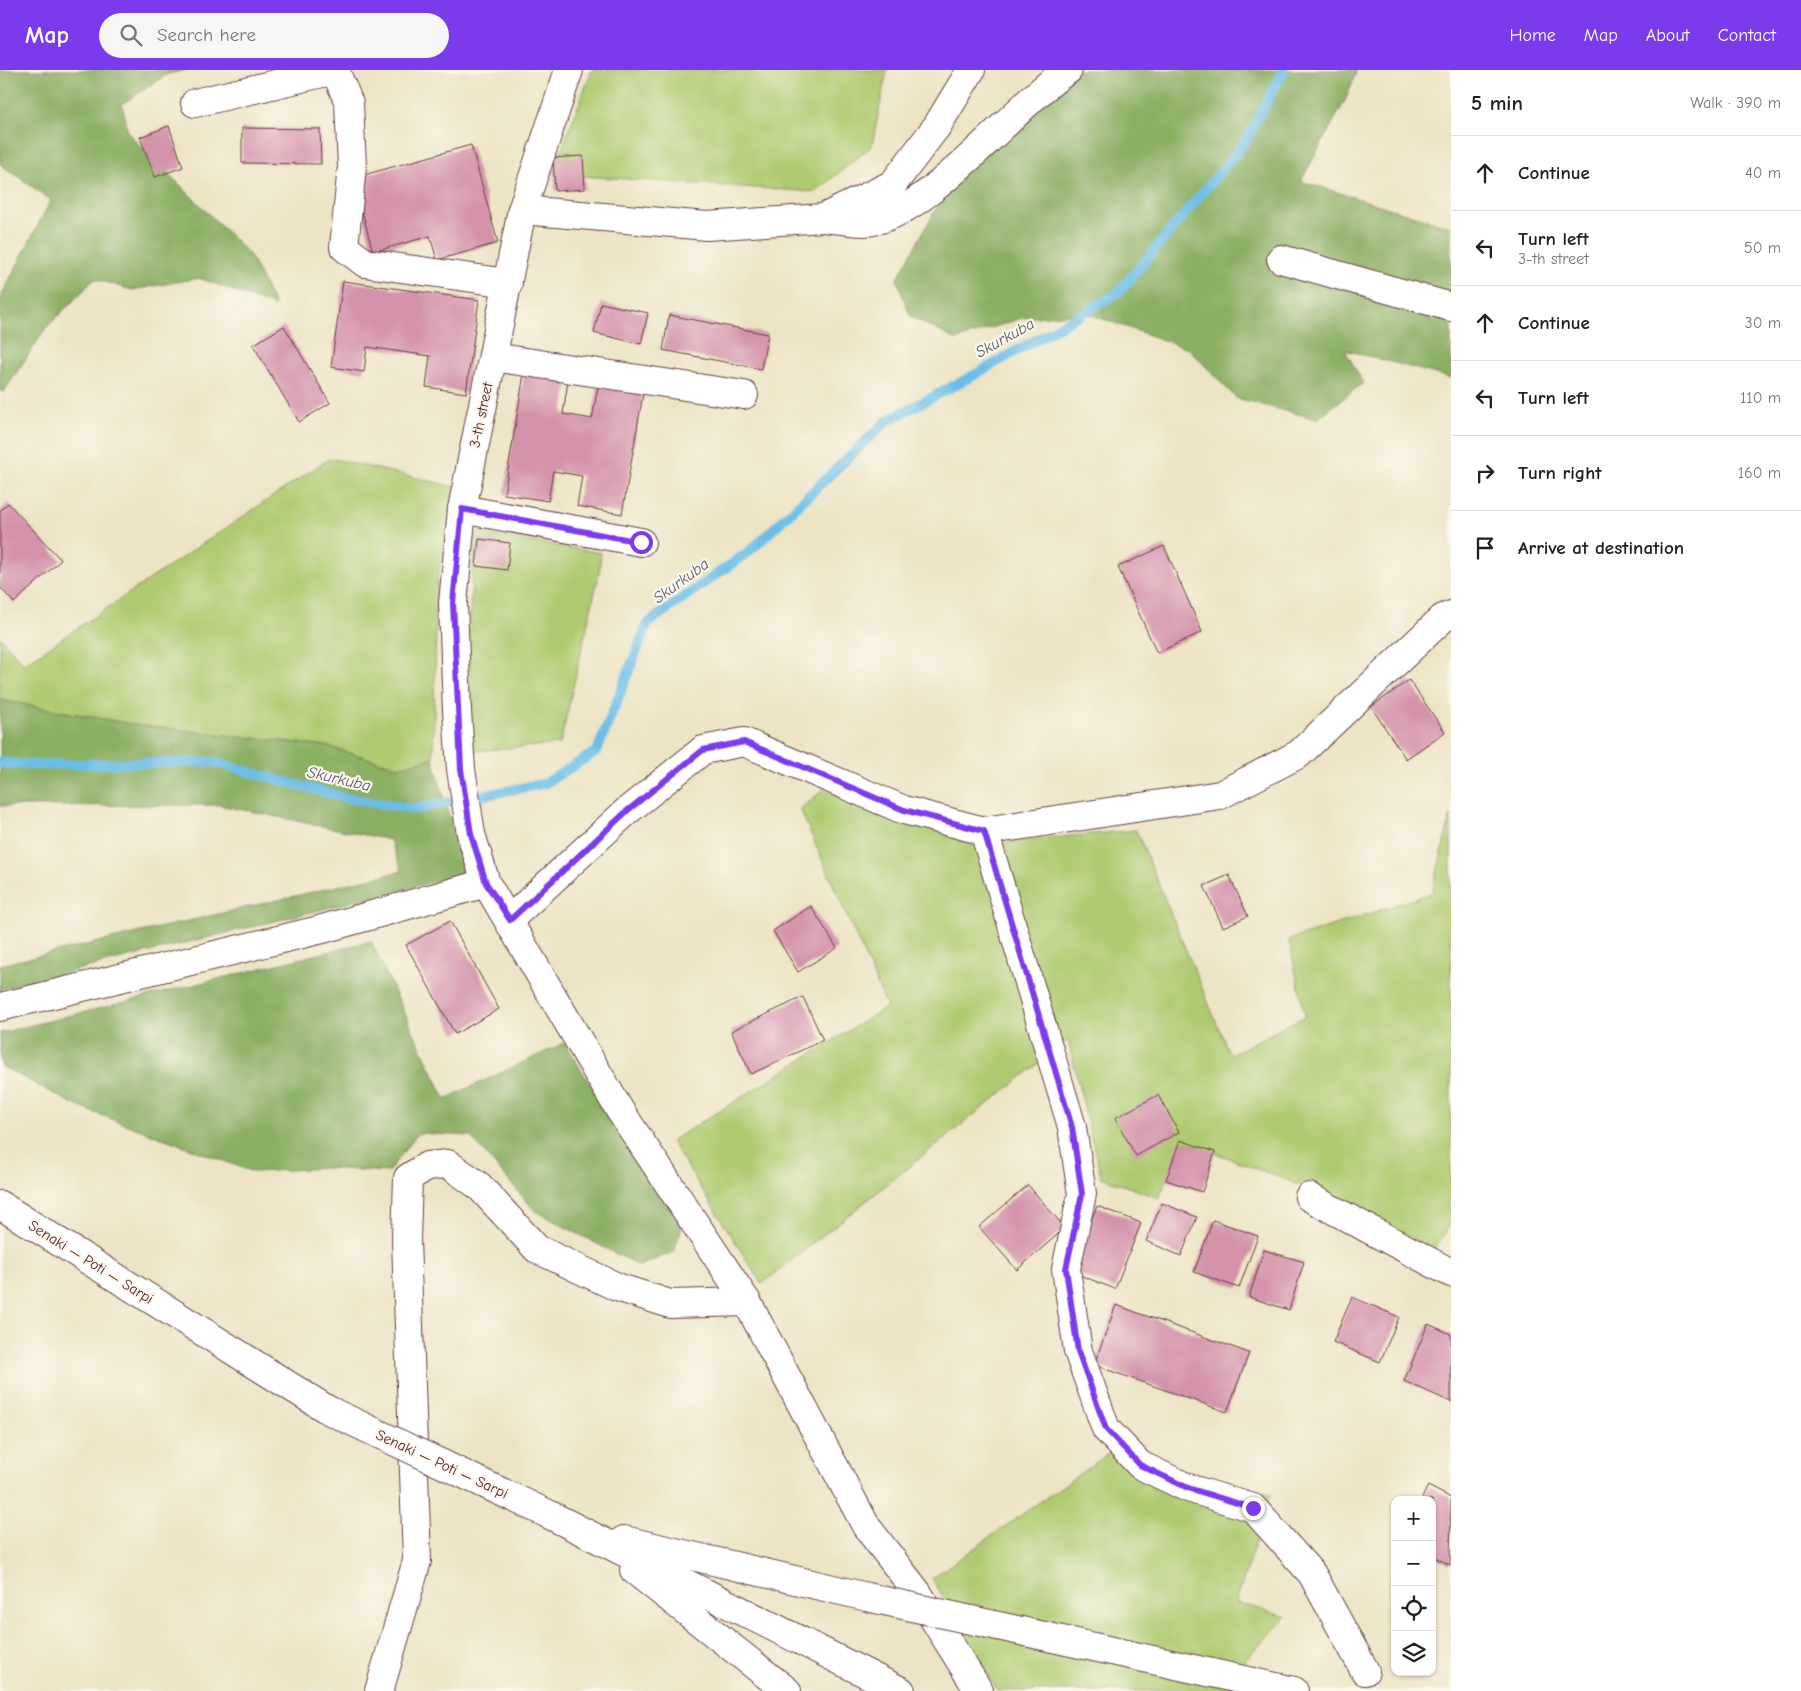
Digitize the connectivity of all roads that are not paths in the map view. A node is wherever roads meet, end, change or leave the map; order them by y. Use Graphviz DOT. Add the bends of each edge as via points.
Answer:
graph roads {
  1 [pos="335,70"];
  2 [pos="569,70"];
  3 [pos="972,70"];
  4 [pos="1068,70"];
  5 [pos="195,103"];
  6 [pos="522,210"];
  7 [pos="823,218"];
  8 [pos="1281,259"];
  9 [pos="508,283"];
  10 [pos="1451,307"];
  11 [pos="493,357"];
  12 [pos="744,395"];
  13 [pos="462,509"];
  14 [pos="641,542"];
  15 [pos="1451,615"];
  16 [pos="984,831"];
  17 [pos="486,883"];
  18 [pos="510,920"];
  19 [pos="0,1007"];
  20 [pos="1309,1197"];
  21 [pos="0,1204"];
  22 [pos="1451,1273"];
  23 [pos="747,1302"];
  24 [pos="586,1532"];
  25 [pos="1365,1671"];
  26 [pos="896,1689"];
  27 [pos="380,1691"];
  28 [pos="787,1691"];
  29 [pos="979,1691"];
  30 [pos="1294,1691"];
  1 -- 5 [label="main road"];
  1 -- 9 [label="main road" via="349,103 352,166 344,247 365,263"];
  2 -- 6 [label="main road, 3-th street"];
  3 -- 7 [label="main road" via="937,126 893,184"];
  4 -- 7 [label="main road" via="922,197 894,213 866,222"];
  6 -- 7 [label="main road" via="707,226"];
  6 -- 9 [label="main road, 3-th street"];
  8 -- 10 [label="main road"];
  9 -- 11 [label="main road, 3-th street"];
  11 -- 12 [label="main road"];
  11 -- 13 [label="main road, 3-th street"];
  13 -- 14 [label="main road"];
  13 -- 17 [label="main road, 3-th street" via="453,603 461,769 471,834"];
  15 -- 16 [label="main road" via="1444,618 1299,754 1220,795"];
  16 -- 18 [label="main road" via="904,810 744,742 703,750 627,811"];
  16 -- 25 [label="main road" via="1072,1127 1082,1194 1066,1269 1078,1351 1106,1429 1140,1465 1188,1488 1253,1508 1312,1574"];
  17 -- 18 [label="main road, 3-th street"];
  17 -- 19 [label="main road" via="319,930"];
  18 -- 23 [label="main road, 3-th street" via="620,1109"];
  20 -- 22 [label="main road"];
  21 -- 24 [label="main road, Senaki — Poti — Sarpi, bridge" via="328,1410"];
  23 -- 27 [label="main road" via="670,1304 617,1287 537,1248 479,1186 448,1164 427,1166 408,1178 406,1239 416,1561"];
  23 -- 29 [label="main road, 3-th street" via="866,1526 917,1592"];
  24 -- 26 [label="main road, Senaki — Poti — Sarpi"];
  24 -- 28 [label="main road"];
  24 -- 30 [label="main road, bridge"];
}
